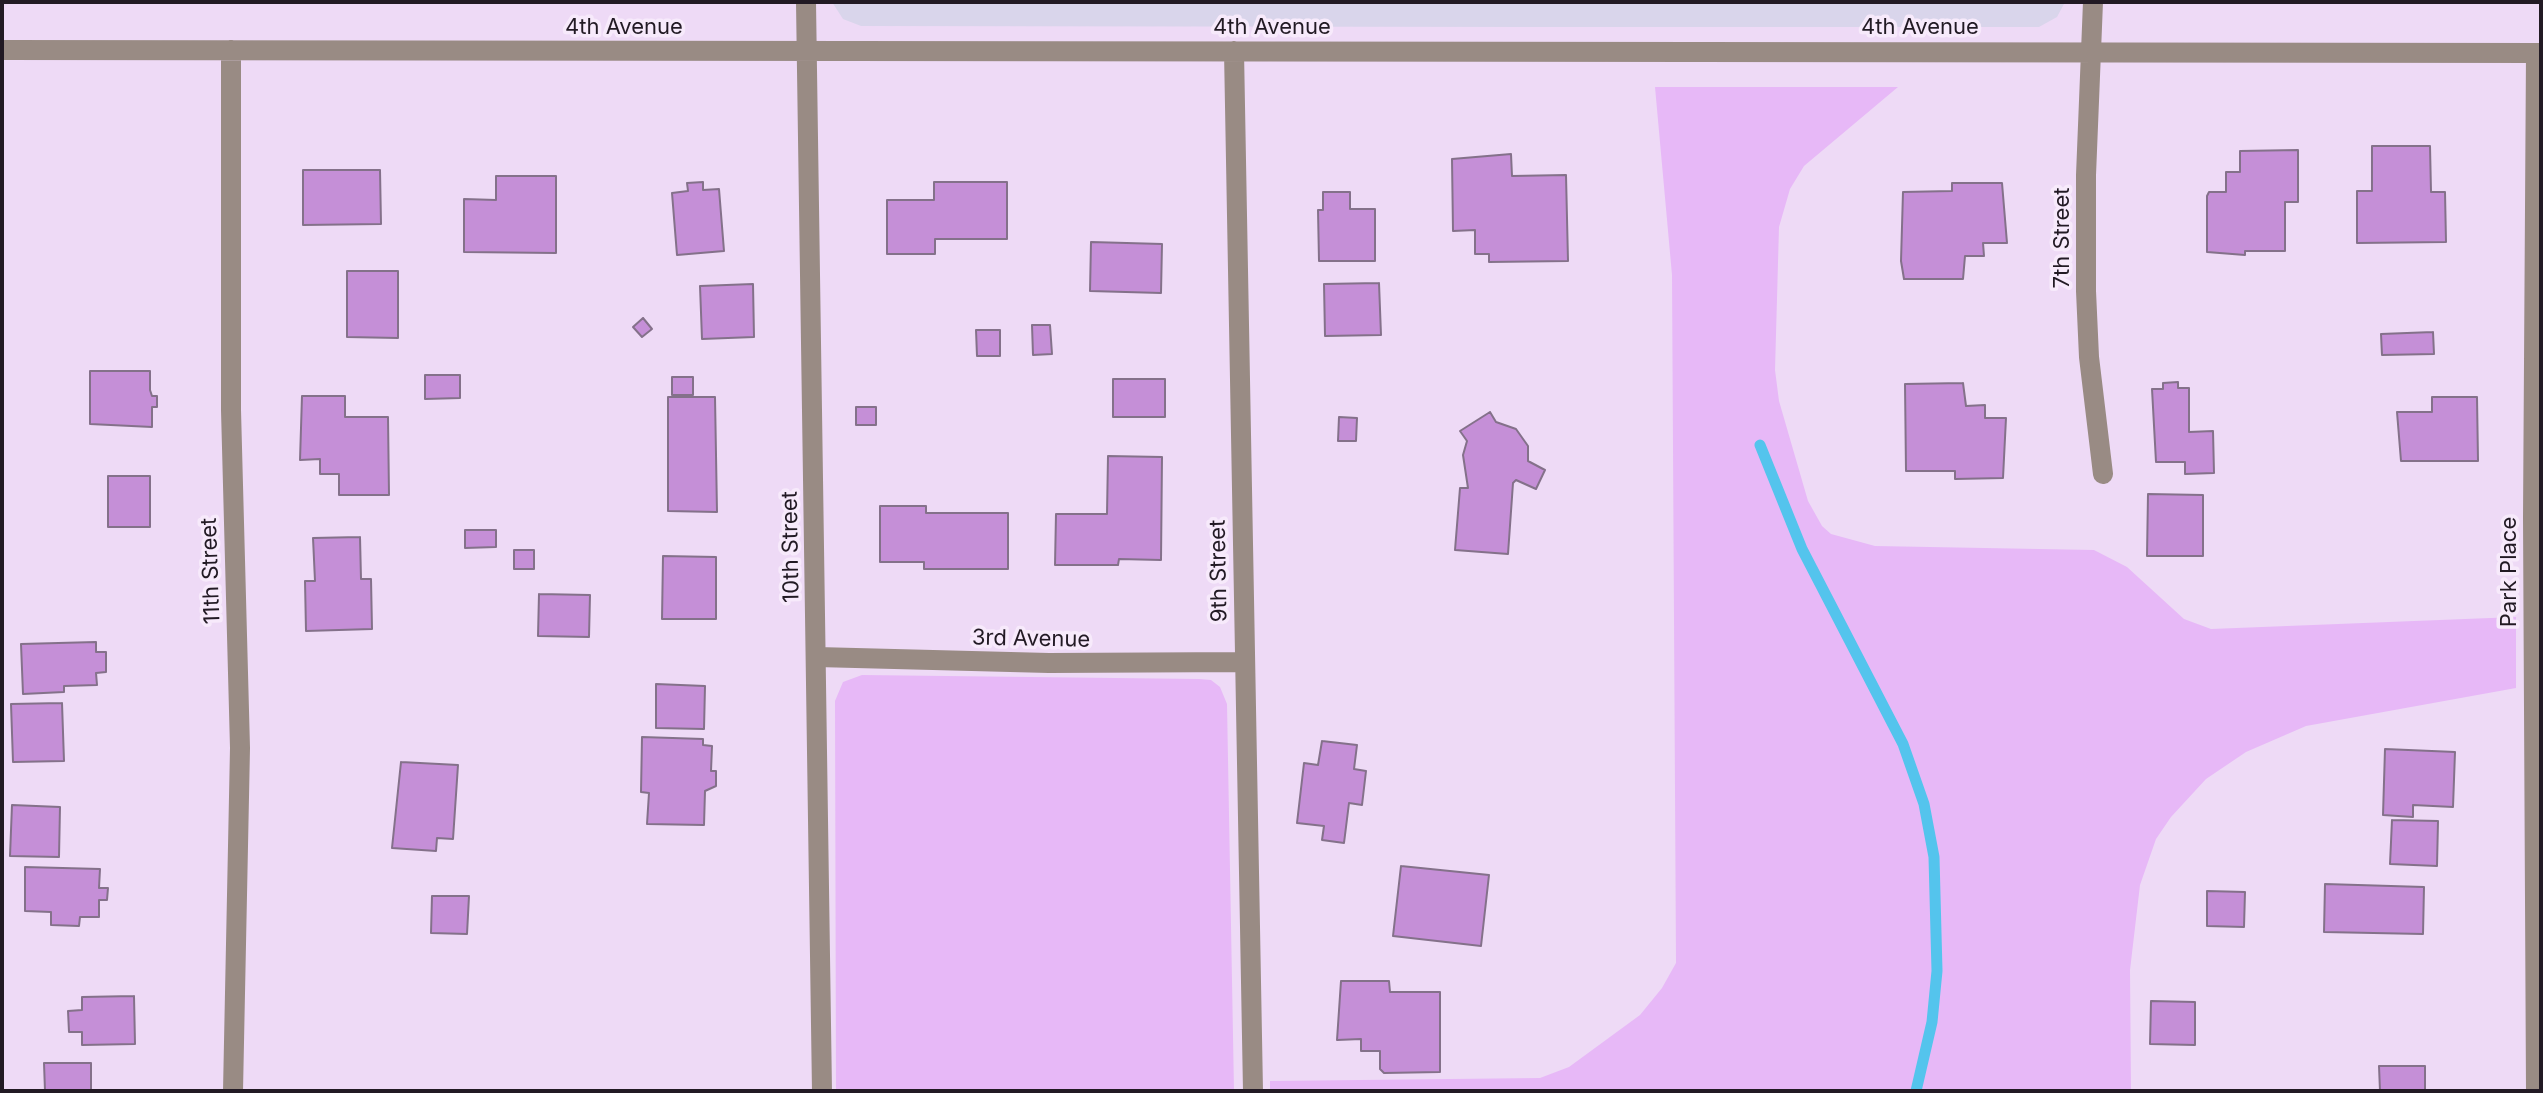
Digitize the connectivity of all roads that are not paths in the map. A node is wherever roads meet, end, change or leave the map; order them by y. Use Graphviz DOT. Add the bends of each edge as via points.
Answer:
graph roads {
  1 [pos="806,2"];
  2 [pos="2093,2"];
  3 [pos="2,50"];
  4 [pos="231,50"];
  5 [pos="807,51"];
  6 [pos="1234,51"];
  7 [pos="2091,51"];
  8 [pos="2538,53"];
  9 [pos="2103,474"];
  10 [pos="817,657"];
  11 [pos="1245,662"];
  12 [pos="233,1091"];
  13 [pos="822,1091"];
  14 [pos="1253,1091"];
  15 [pos="2536,1091"];
  1 -- 5 [label="street, 10th Street"];
  2 -- 7 [label="street, 7th Street"];
  3 -- 4 [label="street, 4th Avenue"];
  4 -- 5 [label="street, 4th Avenue"];
  4 -- 12 [label="street, 11th Street" via="231,410 240,748"];
  5 -- 6 [label="street, 4th Avenue"];
  5 -- 10 [label="street, 10th Street"];
  6 -- 7 [label="street, 4th Avenue"];
  6 -- 11 [label="street, 9th Street"];
  7 -- 8 [label="street, 4th Avenue"];
  7 -- 9 [label="street, 7th Street" via="2086,291"];
  8 -- 15 [label="street, Park Place" via="2533,548"];
  10 -- 11 [label="street, 3rd Avenue" via="1061,664"];
  10 -- 13 [label="street, 10th Street"];
  11 -- 14 [label="street, 9th Street"];
}
